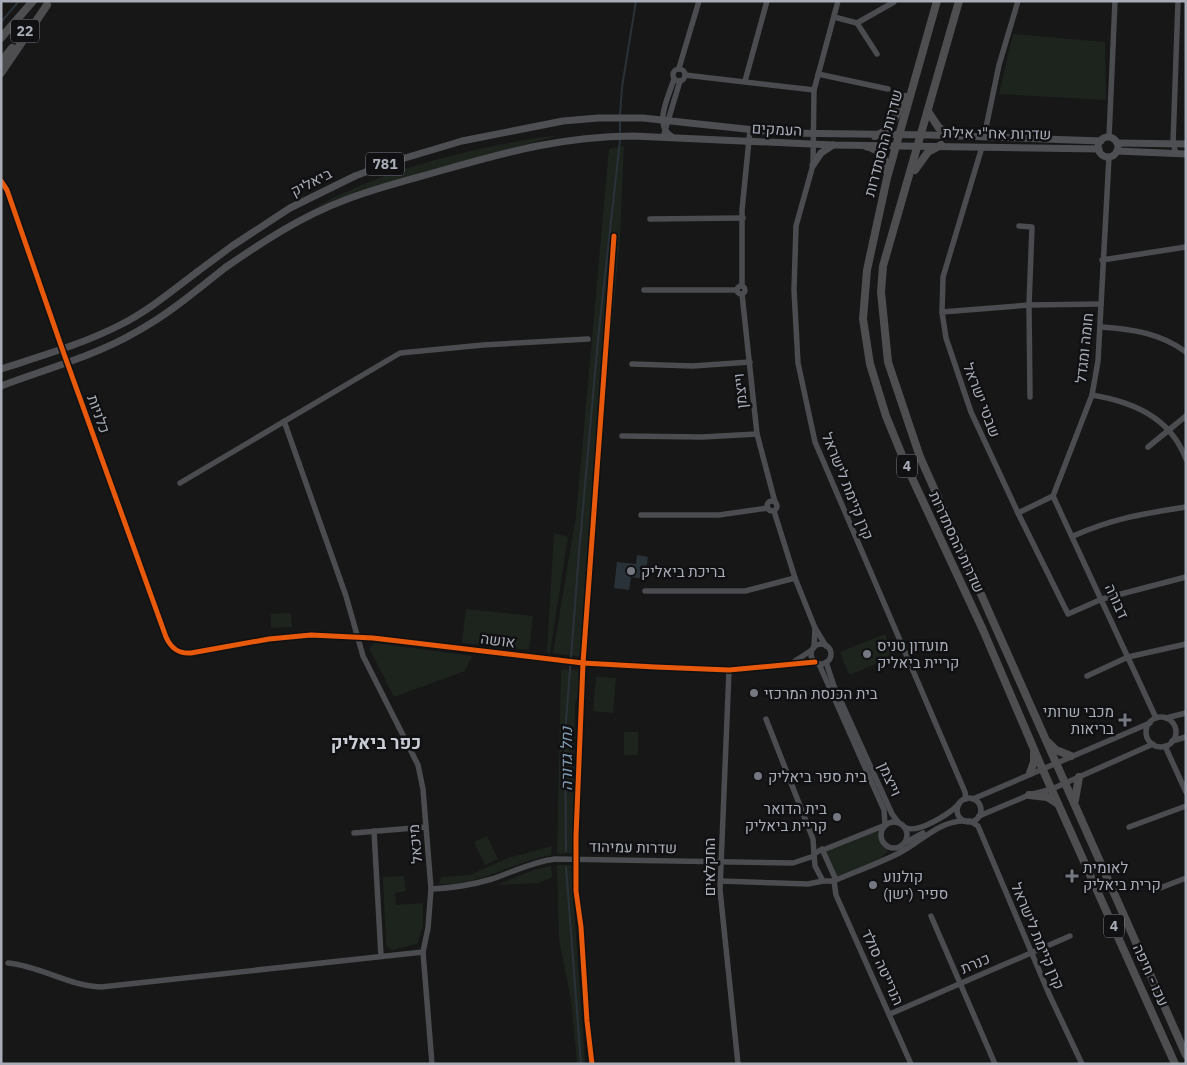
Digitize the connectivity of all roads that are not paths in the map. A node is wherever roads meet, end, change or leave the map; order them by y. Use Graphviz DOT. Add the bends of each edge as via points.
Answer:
graph roads {
  1 [pos="33,1"];
  2 [pos="699,1"];
  3 [pos="767,1"];
  4 [pos="838,1"];
  5 [pos="937,1"];
  6 [pos="959,1"];
  7 [pos="1018,1"];
  8 [pos="1115,1"];
  9 [pos="1178,1"];
  10 [pos="894,2"];
  11 [pos="48,3"];
  12 [pos="834,17"];
  13 [pos="857,23"];
  14 [pos="1,38"];
  15 [pos="877,54"];
  16 [pos="1,62"];
  17 [pos="679,68"];
  18 [pos="1,72"];
  19 [pos="818,74"];
  20 [pos="685,75"];
  21 [pos="677,80"];
  22 [pos="914,80"];
  23 [pos="745,81"];
  24 [pos="888,89"];
  25 [pos="814,90"];
  26 [pos="929,113"];
  27 [pos="666,120"];
  28 [pos="750,130"];
  29 [pos="665,132"];
  30 [pos="815,135"];
  31 [pos="922,135"];
  32 [pos="875,136"];
  33 [pos="898,136"];
  34 [pos="952,136"];
  35 [pos="656,137"];
  36 [pos="673,137"];
  37 [pos="984,137"];
  38 [pos="1109,137"];
  39 [pos="749,141"];
  40 [pos="1101,141"];
  41 [pos="1117,143"];
  42 [pos="1173,144"];
  43 [pos="1186,144"];
  44 [pos="815,145"];
  45 [pos="833,145"];
  46 [pos="919,145"];
  47 [pos="941,145"];
  48 [pos="866,146"];
  49 [pos="896,146"];
  50 [pos="982,147"];
  51 [pos="1098,149"];
  52 [pos="1117,151"];
  53 [pos="1176,153"];
  54 [pos="1186,154"];
  55 [pos="1109,157"];
  56 [pos="813,165"];
  57 [pos="886,178"];
  58 [pos="910,178"];
  59 [pos="1,181"];
  60 [pos="743,218"];
  61 [pos="650,219"];
  62 [pos="1019,226"];
  63 [pos="1186,247"];
  64 [pos="1102,260"];
  65 [pos="644,290"];
  66 [pos="740,290"];
  67 [pos="1101,304"];
  68 [pos="1029,305"];
  69 [pos="942,312"];
  70 [pos="1102,327"];
  71 [pos="588,339"];
  72 [pos="1186,352"];
  73 [pos="750,362"];
  74 [pos="632,364"];
  75 [pos="1,369"];
  76 [pos="1,386"];
  77 [pos="1092,395"];
  78 [pos="1030,397"];
  79 [pos="1186,416"];
  80 [pos="284,421"];
  81 [pos="1169,429"];
  82 [pos="757,434"];
  83 [pos="622,436"];
  84 [pos="1148,447"];
  85 [pos="1186,459"];
  86 [pos="180,483"];
  87 [pos="769,485"];
  88 [pos="1053,496"];
  89 [pos="770,507"];
  90 [pos="1186,507"];
  91 [pos="1018,513"];
  92 [pos="641,515"];
  93 [pos="1073,536"];
  94 [pos="1186,577"];
  95 [pos="794,578"];
  96 [pos="645,591"];
  97 [pos="1102,598"];
  98 [pos="815,628"];
  99 [pos="357,636"];
  100 [pos="1186,644"];
  101 [pos="826,646"];
  102 [pos="813,648"];
  103 [pos="179,652"];
  104 [pos="1128,657"];
  105 [pos="826,662"];
  106 [pos="790,663"];
  107 [pos="817,663"];
  108 [pos="729,670"];
  109 [pos="1087,676"];
  110 [pos="1186,714"];
  111 [pos="1156,718"];
  112 [pos="1166,718"];
  113 [pos="766,719"];
  114 [pos="1150,723"];
  115 [pos="1186,737"];
  116 [pos="1046,740"];
  117 [pos="1172,741"];
  118 [pos="1153,744"];
  119 [pos="1165,746"];
  120 [pos="1034,748"];
  121 [pos="1071,756"];
  122 [pos="1056,762"];
  123 [pos="1042,768"];
  124 [pos="1030,773"];
  125 [pos="1079,777"];
  126 [pos="1065,783"];
  127 [pos="1052,789"];
  128 [pos="1186,792"];
  129 [pos="1029,795"];
  130 [pos="973,799"];
  131 [pos="963,801"];
  132 [pos="1059,805"];
  133 [pos="1075,805"];
  134 [pos="1186,806"];
  135 [pos="979,816"];
  136 [pos="968,821"];
  137 [pos="898,822"];
  138 [pos="884,825"];
  139 [pos="426,827"];
  140 [pos="903,827"];
  141 [pos="1129,827"];
  142 [pos="939,828"];
  143 [pos="374,832"];
  144 [pos="354,833"];
  145 [pos="813,839"];
  146 [pos="903,844"];
  147 [pos="897,848"];
  148 [pos="823,849"];
  149 [pos="814,855"];
  150 [pos="720,861"];
  151 [pos="875,863"];
  152 [pos="1186,878"];
  153 [pos="720,881"];
  154 [pos="823,881"];
  155 [pos="835,881"];
  156 [pos="431,889"];
  157 [pos="1155,890"];
  158 [pos="931,916"];
  159 [pos="1070,936"];
  160 [pos="423,952"];
  161 [pos="1031,952"];
  162 [pos="381,956"];
  163 [pos="8,963"];
  164 [pos="960,983"];
  165 [pos="890,1014"];
  166 [pos="1186,1055"];
  167 [pos="432,1064"];
  168 [pos="738,1064"];
  169 [pos="911,1064"];
  170 [pos="995,1064"];
  171 [pos="1082,1064"];
  172 [pos="1175,1064"];
  1 -- 14 [label="highway, 22"];
  2 -- 17 [label="street"];
  3 -- 23 [label="street"];
  4 -- 12 [label="street, קרן קיימת לישראל"];
  5 -- 22 [label="highway, שדרות ההסתדרות / 4"];
  6 -- 26 [label="highway, שדרות ההסתדרות / 4"];
  7 -- 37 [label="street" via="999,66"];
  8 -- 38 [label="street"];
  9 -- 42 [label="street"];
  10 -- 13 [label="street"];
  11 -- 16 [label="highway, 22"];
  11 -- 18 [label="highway"];
  12 -- 13 [label="street"];
  12 -- 19 [label="street, קרן קיימת לישראל"];
  13 -- 15 [label="street"];
  17 -- 20 [label="street"];
  17 -- 21 [label="street" via="674,71"];
  19 -- 24 [label="street"];
  19 -- 25 [label="street, קרן קיימת לישראל"];
  20 -- 21 [label="street"];
  20 -- 23 [label="street"];
  21 -- 27 [label="street"];
  22 -- 32 [label="highway" via="890,126"];
  22 -- 33 [label="highway, שדרות ההסתדרות / 4"];
  23 -- 25 [label="street"];
  25 -- 30 [label="street, קרן קיימת לישראל"];
  26 -- 31 [label="highway, שדרות ההסתדרות / 4"];
  26 -- 34 [label="highway" via="938,128"];
  27 -- 28 [label="main road, העמקים / 781"];
  27 -- 29 [label="street"];
  27 -- 75 [label="main road, ביאליק / 781, bridge" via="598,118 547,124 486,135 372,168 290,208 121,324 75,344"];
  28 -- 30 [label="main road, העמקים / 781"];
  28 -- 39 [label="street, וייצמן"];
  29 -- 35 [label="street"];
  29 -- 36 [label="street"];
  30 -- 32 [label="main road, העמקים / 781"];
  30 -- 44 [label="street, קרן קיימת לישראל"];
  31 -- 33 [label="main road, שדרות אח\"י אילת"];
  31 -- 34 [label="main road, שדרות אח\"י אילת"];
  31 -- 46 [label="highway, שדרות ההסתדרות / 4"];
  32 -- 33 [label="main road, העמקים / 781"];
  33 -- 49 [label="highway, שדרות ההסתדרות / 4"];
  34 -- 37 [label="main road, שדרות אח\"י אילת"];
  35 -- 36 [label="main road, העמקים / 781"];
  35 -- 76 [label="main road, ביאליק / 781, bridge" via="601,137 519,148 354,196 299,221 226,267 135,333"];
  36 -- 39 [label="main road, העמקים / 781"];
  37 -- 40 [label="main road, שדרות אח\"י אילת"];
  38 -- 40 [label="main road"];
  38 -- 41 [label="main road"];
  39 -- 44 [label="main road, העמקים / 781"];
  39 -- 60 [label="street, וייצמן"];
  40 -- 51 [label="main road"];
  41 -- 42 [label="main road"];
  41 -- 52 [label="main road"];
  42 -- 43 [label="main road"];
  42 -- 53 [label="street"];
  44 -- 45 [label="main road, העמקים / 781"];
  44 -- 56 [label="street, קרן קיימת לישראל"];
  45 -- 48 [label="main road, העמקים / 781"];
  45 -- 56 [label="main road" via="821,153"];
  46 -- 47 [label="main road, שדרות אח\"י אילת"];
  46 -- 49 [label="main road, שדרות אח\"י אילת"];
  46 -- 58 [label="highway, שדרות ההסתדרות / 4"];
  47 -- 50 [label="main road, שדרות אח\"י אילת"];
  47 -- 58 [label="highway" via="928,152"];
  48 -- 49 [label="main road, העמקים / 781"];
  48 -- 57 [label="highway" via="876,149 884,159"];
  49 -- 57 [label="highway, שדרות ההסתדרות / 4"];
  50 -- 51 [label="main road, שדרות אח\"י אילת"];
  50 -- 69 [label="street, שבטי ישראל" via="943,276"];
  51 -- 55 [label="main road" via="1103,156"];
  52 -- 53 [label="main road"];
  52 -- 55 [label="main road"];
  53 -- 54 [label="main road"];
  55 -- 64 [label="street, חומה ומגדל"];
  56 -- 131 [label="street, קרן קיימת לישראל" via="796,226 794,290 798,363 815,442 965,792"];
  57 -- 120 [label="highway, שדרות ההסתדרות / 4" via="864,293 870,364 906,465"];
  58 -- 116 [label="highway, שדרות ההסתדרות / 4" via="883,266 881,292 888,362 920,457"];
  59 -- 103 [label="street, כלניות" via="8,190 166,637"];
  60 -- 61 [label="street"];
  60 -- 66 [label="street, וייצמן"];
  62 -- 68 [label="street" via="1032,227"];
  63 -- 64 [label="street"];
  64 -- 67 [label="street, חומה ומגדל"];
  65 -- 66 [label="street"];
  66 -- 73 [label="street, וייצמן"];
  67 -- 68 [label="street"];
  67 -- 70 [label="street, חומה ומגדל"];
  68 -- 69 [label="street"];
  68 -- 78 [label="street"];
  69 -- 91 [label="street, שבטי ישראל" via="946,338 971,412"];
  70 -- 72 [label="street" via="1136,330 1161,338"];
  70 -- 77 [label="street, חומה ומגדל"];
  71 -- 80 [label="street" via="400,353"];
  73 -- 74 [label="street" via="693,366"];
  73 -- 82 [label="street, וייצמן"];
  77 -- 81 [label="street" via="1136,406"];
  77 -- 88 [label="street, חומה ומגדל"];
  79 -- 81 [label="street"];
  80 -- 86 [label="street"];
  80 -- 99 [label="street, מיכאל"];
  81 -- 84 [label="street"];
  81 -- 85 [label="street"];
  82 -- 83 [label="street"];
  82 -- 87 [label="street, וייצמן"];
  87 -- 89 [label="street, וייצמן"];
  87 -- 89 [label="street, וייצמן" via="776,507"];
  88 -- 91 [label="street"];
  88 -- 93 [label="street, דבורה"];
  89 -- 92 [label="street" via="719,515"];
  89 -- 95 [label="street, וייצמן"];
  90 -- 93 [label="street" via="1129,516"];
  91 -- 97 [label="street, שבטי ישראל" via="1068,614"];
  93 -- 97 [label="street, דבורה"];
  94 -- 97 [label="street"];
  95 -- 96 [label="street" via="744,591"];
  95 -- 98 [label="street, וייצמן"];
  97 -- 104 [label="street, דבורה"];
  98 -- 101 [label="street, וייצמן"];
  98 -- 102 [label="street, וייצמן"];
  99 -- 103 [label="street, אושה" via="284,636 191,653"];
  99 -- 108 [label="street, אושה" via="574,662"];
  99 -- 139 [label="street, מיכאל" via="363,656 418,765"];
  100 -- 104 [label="street"];
  101 -- 102 [label="street" via="819,644"];
  101 -- 105 [label="street" via="830,655"];
  102 -- 106 [label="street, אושה"];
  102 -- 107 [label="street" via="811,656"];
  104 -- 109 [label="street"];
  104 -- 111 [label="street, דבורה"];
  105 -- 107 [label="street"];
  105 -- 137 [label="street, וייצמן"];
  106 -- 107 [label="street, אושה"];
  106 -- 108 [label="street, אושה"];
  107 -- 138 [label="street, וייצמן" via="884,810"];
  108 -- 150 [label="street, החקלאים"];
  110 -- 112 [label="street"];
  111 -- 112 [label="street"];
  111 -- 114 [label="street"];
  112 -- 117 [label="street" via="1175,728"];
  113 -- 145 [label="street"];
  114 -- 118 [label="street" via="1146,732"];
  114 -- 121 [label="street"];
  115 -- 117 [label="street"];
  116 -- 121 [label="highway" via="1056,750"];
  116 -- 122 [label="highway, שדרות ההסתדרות / 4"];
  117 -- 119 [label="street"];
  118 -- 119 [label="street"];
  118 -- 125 [label="street"];
  119 -- 128 [label="street"];
  120 -- 123 [label="highway, שדרות ההסתדרות / 4"];
  120 -- 124 [label="highway"];
  121 -- 122 [label="street"];
  122 -- 123 [label="street"];
  122 -- 126 [label="highway, 4"];
  123 -- 124 [label="street"];
  123 -- 127 [label="highway, 4"];
  124 -- 130 [label="street"];
  125 -- 126 [label="street"];
  125 -- 133 [label="highway"];
  126 -- 127 [label="street"];
  126 -- 133 [label="highway, עכו - חיפה / 4"];
  127 -- 129 [label="street"];
  127 -- 132 [label="highway, עכו - חיפה / 4"];
  129 -- 132 [label="highway" via="1048,797"];
  129 -- 135 [label="street"];
  130 -- 131 [label="street"];
  130 -- 135 [label="street" via="980,807"];
  131 -- 136 [label="street" via="958,814"];
  131 -- 140 [label="street" via="948,814 918,828 910,830"];
  132 -- 172 [label="highway, עכו - חיפה / 4"];
  133 -- 166 [label="highway, עכו - חיפה / 4"];
  134 -- 141 [label="street"];
  135 -- 136 [label="street"];
  136 -- 142 [label="street" via="957,821"];
  136 -- 161 [label="street, קרן קיימת לישראל" via="978,826"];
  137 -- 138 [label="street"];
  137 -- 140 [label="street"];
  138 -- 147 [label="street" via="884,842"];
  138 -- 148 [label="street, שדרות עמיהוד"];
  139 -- 143 [label="street"];
  139 -- 156 [label="street, מיכאל"];
  140 -- 146 [label="street" via="906,836"];
  142 -- 146 [label="street"];
  142 -- 151 [label="street" via="903,851"];
  143 -- 144 [label="street"];
  143 -- 162 [label="street"];
  145 -- 148 [label="street"];
  145 -- 149 [label="street"];
  146 -- 147 [label="street"];
  147 -- 151 [label="street"];
  148 -- 149 [label="street, שדרות עמיהוד"];
  148 -- 155 [label="street, הנרייטה סולד"];
  149 -- 150 [label="street, שדרות עמיהוד" via="794,863"];
  149 -- 154 [label="street"];
  150 -- 153 [label="street, החקלאים"];
  150 -- 156 [label="street, שדרות עמיהוד" via="548,860 458,888"];
  151 -- 155 [label="street"];
  152 -- 157 [label="street"];
  153 -- 154 [label="street" via="812,884"];
  153 -- 168 [label="street, החקלאים"];
  154 -- 155 [label="street"];
  155 -- 165 [label="street, הנרייטה סולד" via="836,895"];
  156 -- 160 [label="street, מיכאל"];
  158 -- 164 [label="street"];
  159 -- 161 [label="street, כנרת"];
  160 -- 162 [label="street"];
  160 -- 167 [label="street, מיכאל"];
  161 -- 164 [label="street, כנרת"];
  161 -- 171 [label="street, קרן קיימת לישראל"];
  162 -- 163 [label="street" via="101,987 81,985 33,967"];
  164 -- 165 [label="street, כנרת"];
  164 -- 170 [label="street"];
  165 -- 169 [label="street, הנרייטה סולד"];
}
